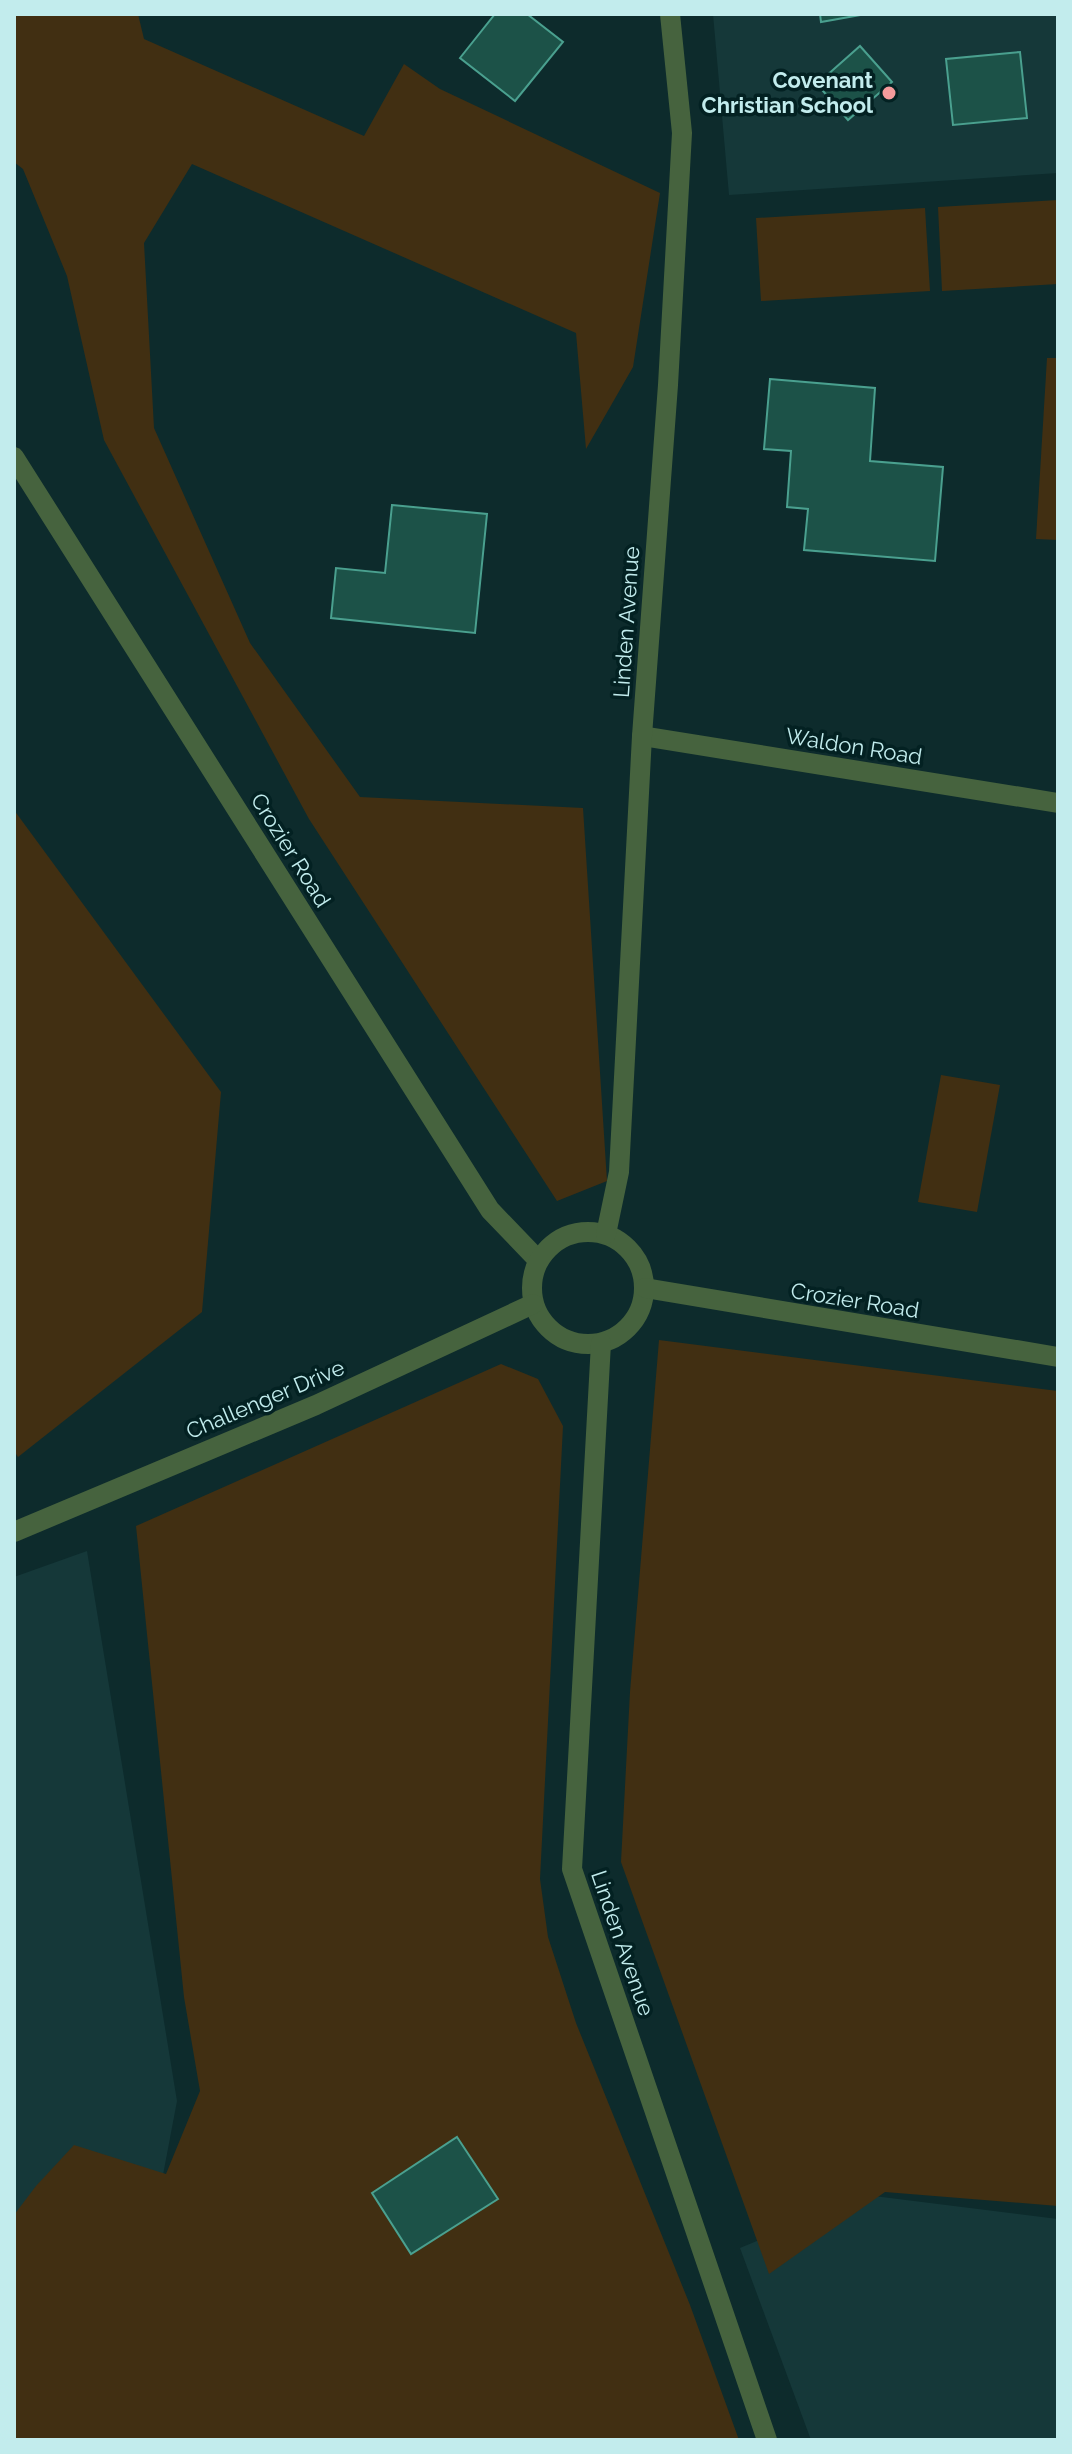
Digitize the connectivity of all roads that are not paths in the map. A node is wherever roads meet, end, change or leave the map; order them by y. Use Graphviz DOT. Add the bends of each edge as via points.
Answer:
graph roads {
  1 [pos="670,14"];
  2 [pos="14,457"];
  3 [pos="642,736"];
  4 [pos="1058,803"];
  5 [pos="606,1234"];
  6 [pos="538,1260"];
  7 [pos="645,1288"];
  8 [pos="533,1304"];
  9 [pos="601,1343"];
  10 [pos="1058,1357"];
  11 [pos="14,1532"];
  12 [pos="767,2440"];
  1 -- 3 [label="street, Linden Avenue" via="682,133"];
  2 -- 6 [label="street, Crozier Road" via="490,1210"];
  3 -- 4 [label="street, Waldon Road"];
  3 -- 5 [label="street, Linden Avenue" via="619,1172"];
  5 -- 6 [label="street" via="580,1231 556,1241"];
  5 -- 7 [label="street" via="626,1246 640,1265"];
  6 -- 8 [label="street" via="530,1289"];
  7 -- 9 [label="street" via="639,1312 624,1332"];
  7 -- 10 [label="street, Crozier Road"];
  8 -- 9 [label="street" via="548,1329 572,1343"];
  8 -- 11 [label="street, Challenger Drive" via="316,1405"];
  9 -- 12 [label="street, Linden Avenue" via="572,1869"];
}
